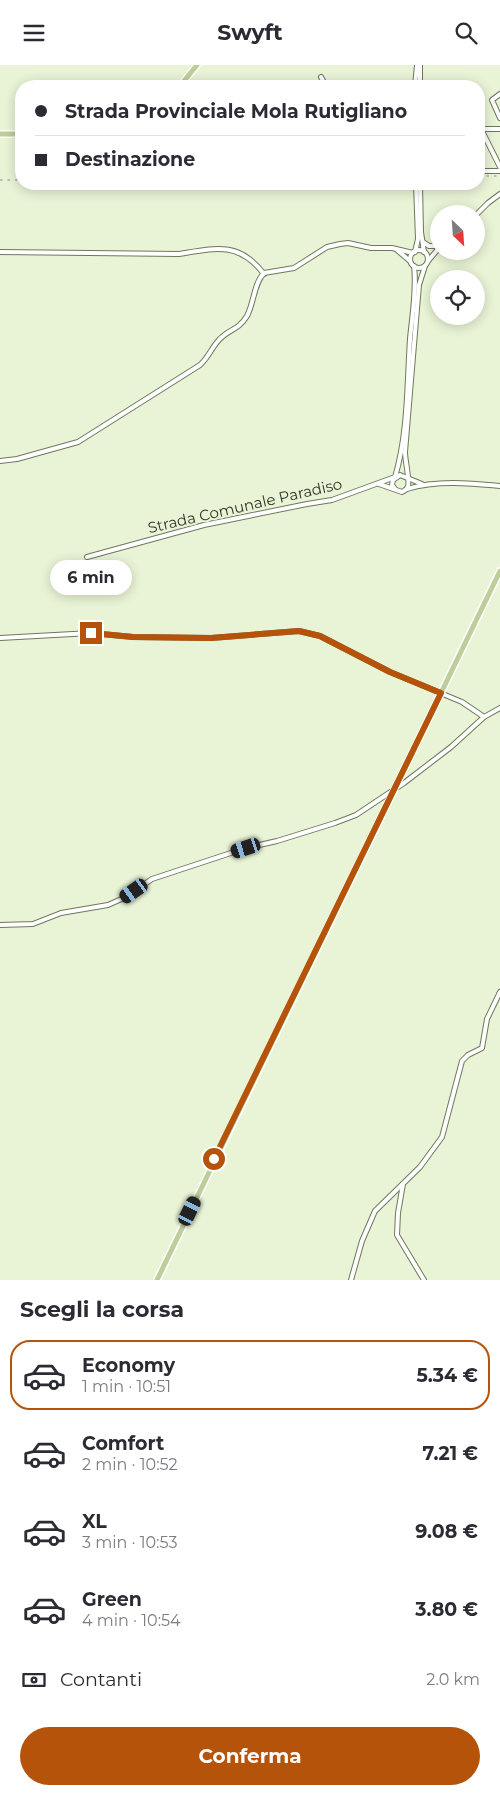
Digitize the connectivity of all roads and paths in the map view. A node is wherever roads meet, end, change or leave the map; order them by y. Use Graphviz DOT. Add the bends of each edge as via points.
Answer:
graph roads {
  1 [pos="197,65"];
  2 [pos="418,65"];
  3 [pos="321,77"];
  4 [pos="185,80"];
  5 [pos="323,80"];
  6 [pos="416,80"];
  7 [pos="419,80"];
  8 [pos="500,94"];
  9 [pos="500,118"];
  10 [pos="485,129"];
  11 [pos="500,129"];
  12 [pos="15,133"];
  13 [pos="0,134"];
  14 [pos="485,138"];
  15 [pos="500,167"];
  16 [pos="485,171"];
  17 [pos="500,171"];
  18 [pos="418,190"];
  19 [pos="418,190"];
  20 [pos="500,194"];
  21 [pos="485,206"];
  22 [pos="423,242"];
  23 [pos="430,247"];
  24 [pos="396,249"];
  25 [pos="430,250"];
  26 [pos="0,252"];
  27 [pos="414,252"];
  28 [pos="425,252"];
  29 [pos="430,258"];
  30 [pos="410,261"];
  31 [pos="428,261"];
  32 [pos="414,266"];
  33 [pos="425,266"];
  34 [pos="264,274"];
  35 [pos="0,461"];
  36 [pos="395,477"];
  37 [pos="407,479"];
  38 [pos="379,484"];
  39 [pos="422,484"];
  40 [pos="500,486"];
  41 [pos="395,489"];
  42 [pos="407,489"];
  43 [pos="87,557"];
  44 [pos="500,571"];
  45 [pos="0,638"];
  46 [pos="441,693"];
  47 [pos="500,708"];
  48 [pos="484,717"];
  49 [pos="394,790"];
  50 [pos="0,925"];
  51 [pos="500,992"];
  52 [pos="403,1184"];
  53 [pos="157,1280"];
  54 [pos="351,1280"];
  55 [pos="424,1280"];
  1 -- 4 [label="main road"];
  2 -- 6 [label="street"];
  2 -- 7 [label="street"];
  3 -- 5 [label="street"];
  8 -- 9 [label="street" via="492,100"];
  10 -- 11 [label="street"];
  12 -- 13 [label="main road"];
  14 -- 15 [label="street"];
  16 -- 17 [label="street"];
  18 -- 22 [label="street"];
  19 -- 27 [label="street" via="418,239"];
  20 -- 21 [label="street"];
  22 -- 23 [label="street"];
  22 -- 28 [label="street"];
  24 -- 27 [label="street"];
  24 -- 30 [label="street"];
  24 -- 34 [label="street" via="340,244 327,247 294,269"];
  25 -- 28 [label="street"];
  26 -- 34 [label="street" via="179,254 234,250 246,256"];
  27 -- 28 [label="street"];
  27 -- 30 [label="street"];
  28 -- 31 [label="street"];
  29 -- 31 [label="street"];
  30 -- 32 [label="street"];
  31 -- 33 [label="street"];
  32 -- 33 [label="street"];
  32 -- 36 [label="street" via="405,414"];
  33 -- 37 [label="street" via="419,285 414,337 405,462"];
  34 -- 35 [label="street" via="243,323 218,341 200,365 78,441"];
  36 -- 37 [label="street" via="403,475"];
  36 -- 38 [label="street, Strada Comunale Paradiso"];
  36 -- 41 [label="street" via="392,482"];
  37 -- 39 [label="street"];
  37 -- 42 [label="street"];
  38 -- 41 [label="street"];
  38 -- 43 [label="street, Strada Comunale Paradiso" via="332,500 204,525"];
  39 -- 40 [label="street"];
  39 -- 42 [label="street"];
  41 -- 42 [label="street" via="402,492"];
  44 -- 46 [label="main road"];
  45 -- 46 [label="street" via="91,633 211,638 299,631 320,636 390,672"];
  46 -- 48 [label="street"];
  46 -- 49 [label="main road"];
  47 -- 48 [label="street"];
  48 -- 49 [label="street" via="451,747"];
  49 -- 50 [label="street" via="350,818 152,879 108,905 61,913 33,924"];
  49 -- 53 [label="main road"];
  51 -- 52 [label="street" via="487,1019 482,1048 462,1061 442,1137"];
  52 -- 54 [label="street" via="375,1211"];
  52 -- 55 [label="street" via="397,1235"];
}
